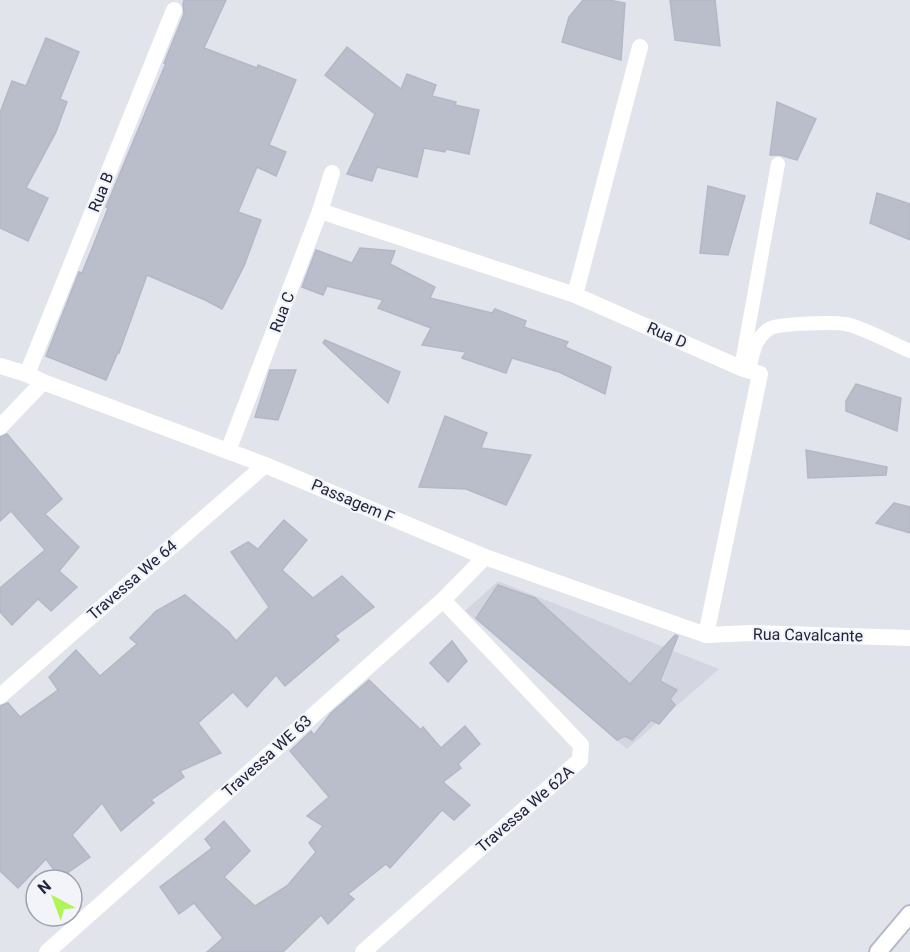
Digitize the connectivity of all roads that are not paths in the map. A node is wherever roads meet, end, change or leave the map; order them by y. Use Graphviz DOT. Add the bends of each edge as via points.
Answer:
graph roads {
  1 [pos="174,10"];
  2 [pos="640,47"];
  3 [pos="778,164"];
  4 [pos="332,173"];
  5 [pos="320,211"];
  6 [pos="575,295"];
  7 [pos="910,351"];
  8 [pos="0,366"];
  9 [pos="745,369"];
  10 [pos="27,374"];
  11 [pos="43,382"];
  12 [pos="0,427"];
  13 [pos="228,451"];
  14 [pos="265,465"];
  15 [pos="485,557"];
  16 [pos="443,600"];
  17 [pos="706,635"];
  18 [pos="910,638"];
  19 [pos="0,696"];
  20 [pos="910,914"];
  21 [pos="47,952"];
  22 [pos="363,952"];
  23 [pos="878,952"];
  1 -- 10 [label="street, Rua B"];
  2 -- 6 [label="street"];
  3 -- 9 [label="lane"];
  4 -- 5 [label="street, Rua C"];
  5 -- 6 [label="street, Rua D"];
  5 -- 13 [label="street, Rua C"];
  6 -- 9 [label="street, Rua D"];
  7 -- 9 [label="lane" via="847,324 782,325 763,334"];
  8 -- 10 [label="street, Passagem F"];
  9 -- 17 [label="street" via="760,374"];
  10 -- 11 [label="street, Passagem F"];
  11 -- 12 [label="street"];
  11 -- 13 [label="street, Passagem F"];
  13 -- 14 [label="street, Passagem F"];
  14 -- 15 [label="street, Passagem F"];
  14 -- 19 [label="street, Travessa We 64"];
  15 -- 16 [label="street, Travessa WE 63"];
  15 -- 17 [label="street, Passagem F"];
  16 -- 21 [label="street, Travessa WE 63"];
  16 -- 22 [label="street, Travessa We 62A" via="581,745 580,760"];
  17 -- 18 [label="street, Rua Cavalcante"];
  20 -- 23 [label="street"];
}
